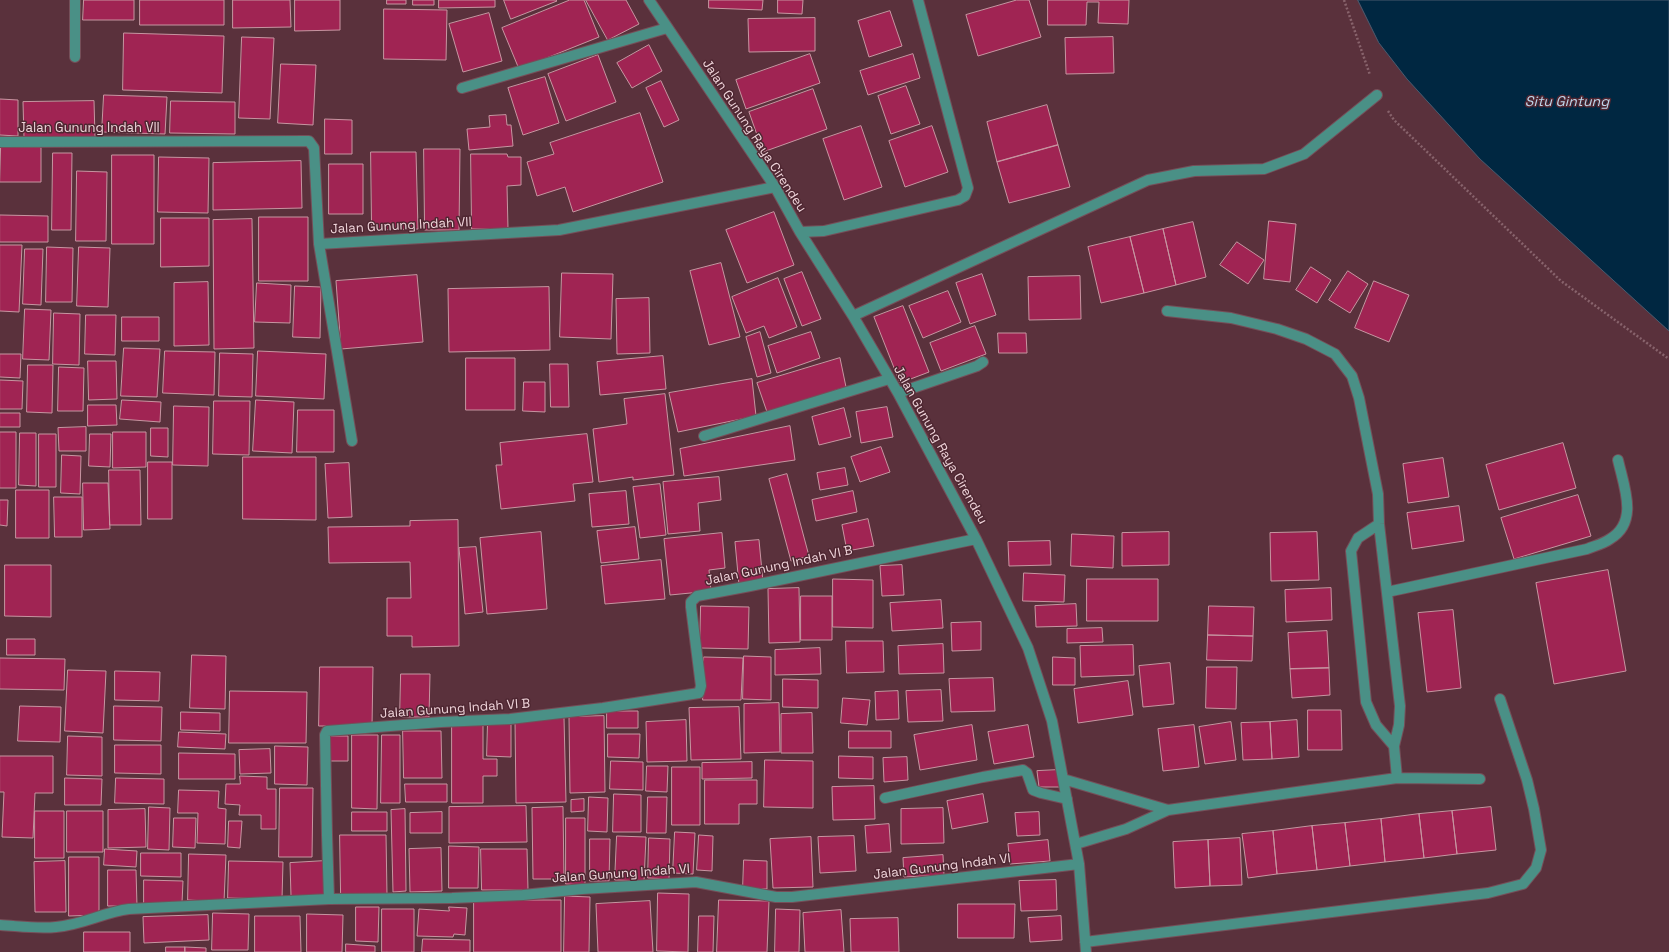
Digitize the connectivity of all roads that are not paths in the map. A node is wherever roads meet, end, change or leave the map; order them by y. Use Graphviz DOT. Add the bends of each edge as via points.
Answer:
graph roads {
  1 [pos="75,0"];
  2 [pos="650,0"];
  3 [pos="918,0"];
  4 [pos="667,28"];
  5 [pos="75,57"];
  6 [pos="462,88"];
  7 [pos="1377,95"];
  8 [pos="0,142"];
  9 [pos="775,187"];
  10 [pos="800,232"];
  11 [pos="319,244"];
  12 [pos="1167,311"];
  13 [pos="853,316"];
  14 [pos="983,362"];
  15 [pos="889,378"];
  16 [pos="898,393"];
  17 [pos="704,436"];
  18 [pos="352,441"];
  19 [pos="1618,460"];
  20 [pos="1379,524"];
  21 [pos="976,538"];
  22 [pos="1387,592"];
  23 [pos="1500,699"];
  24 [pos="1394,746"];
  25 [pos="1397,778"];
  26 [pos="1063,779"];
  27 [pos="1480,779"];
  28 [pos="885,798"];
  29 [pos="1067,799"];
  30 [pos="1168,810"];
  31 [pos="1076,844"];
  32 [pos="1079,864"];
  33 [pos="329,898"];
  34 [pos="0,925"];
  35 [pos="1086,947"];
  1 -- 5 [label="street"];
  2 -- 4 [label="street, Jalan Gunung Raya Cirendeu"];
  3 -- 10 [label="street" via="968,188 965,196 958,200 824,231"];
  4 -- 6 [label="street"];
  4 -- 9 [label="street, Jalan Gunung Raya Cirendeu"];
  7 -- 13 [label="street" via="1304,154 1264,169 1194,170 1148,180"];
  8 -- 11 [label="street, Jalan Gunung Indah VII" via="309,141 314,148"];
  9 -- 10 [label="street, Jalan Gunung Raya Cirendeu"];
  9 -- 11 [label="street, Jalan Gunung Indah VII" via="559,230"];
  10 -- 13 [label="street, Jalan Gunung Raya Cirendeu"];
  11 -- 18 [label="street"];
  12 -- 20 [label="street" via="1231,318 1306,339 1335,354 1352,376 1359,398 1378,494"];
  13 -- 15 [label="street, Jalan Gunung Raya Cirendeu"];
  14 -- 16 [label="street"];
  15 -- 16 [label="street, Jalan Gunung Raya Cirendeu"];
  15 -- 17 [label="street"];
  16 -- 21 [label="street, Jalan Gunung Raya Cirendeu"];
  19 -- 22 [label="street" via="1628,508 1624,526 1610,539 1587,549"];
  20 -- 22 [label="street"];
  20 -- 24 [label="street" via="1358,538 1351,551 1366,702 1376,725"];
  21 -- 26 [label="street, Jalan Gunung Raya Cirendeu" via="1028,648 1052,721"];
  21 -- 33 [label="street, Jalan Gunung Indah VI B" via="697,596 691,602 691,607 701,686 699,693 510,719 327,731 326,835"];
  22 -- 24 [label="street" via="1400,706"];
  23 -- 35 [label="street" via="1534,809 1541,850 1536,868 1523,884 1488,893"];
  24 -- 25 [label="street"];
  25 -- 27 [label="street"];
  25 -- 30 [label="street"];
  26 -- 29 [label="street, Jalan Gunung Raya Cirendeu"];
  26 -- 30 [label="street"];
  28 -- 29 [label="street" via="1023,770 1027,773 1033,790"];
  29 -- 31 [label="street, Jalan Gunung Raya Cirendeu"];
  30 -- 31 [label="street" via="1126,830"];
  31 -- 32 [label="street, Jalan Gunung Raya Cirendeu"];
  32 -- 33 [label="street, Jalan Gunung Indah VI" via="783,898 696,882 523,895"];
  32 -- 35 [label="street, Jalan Gunung Raya Cirendeu"];
  33 -- 34 [label="street" via="129,909 56,927"];
}
